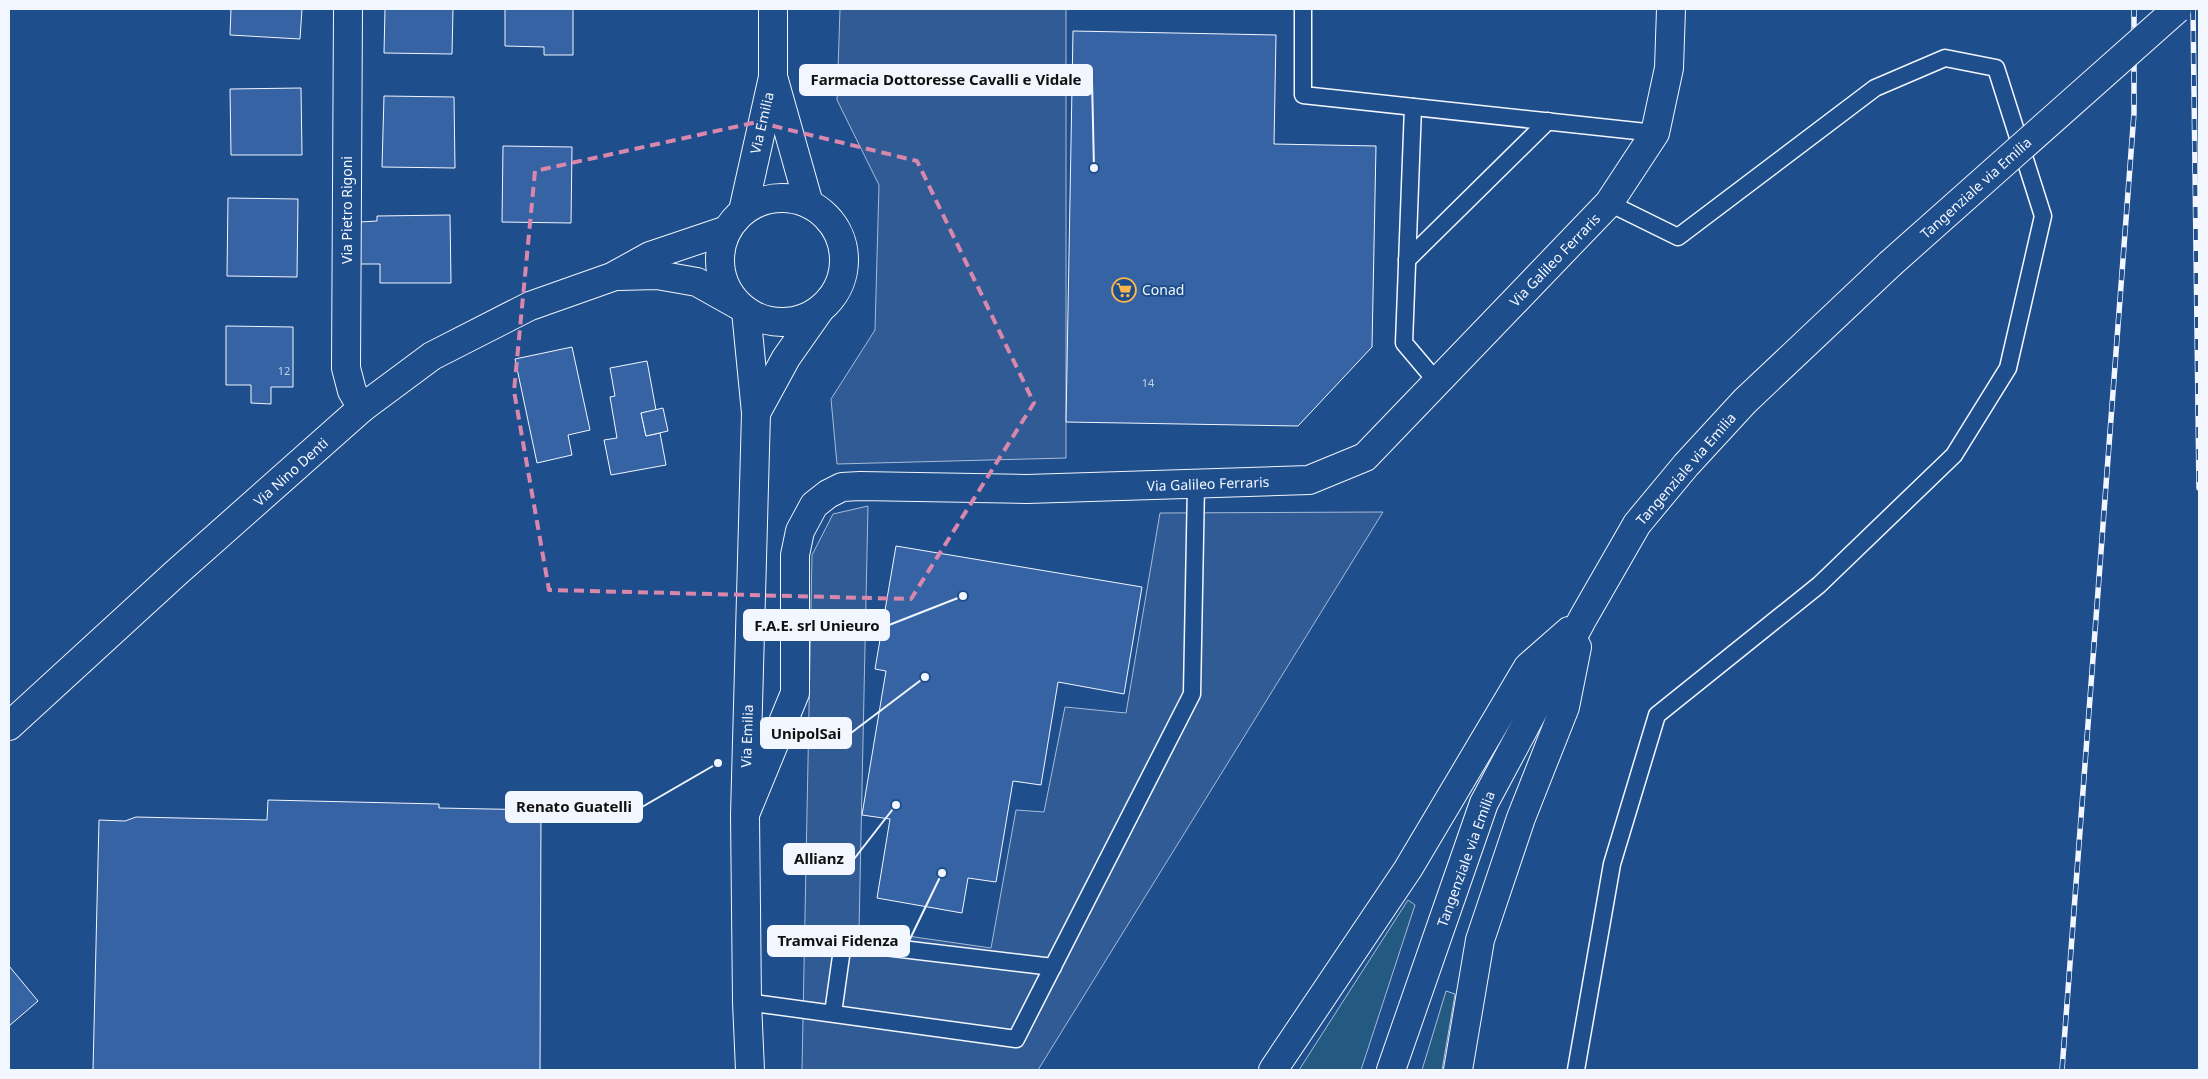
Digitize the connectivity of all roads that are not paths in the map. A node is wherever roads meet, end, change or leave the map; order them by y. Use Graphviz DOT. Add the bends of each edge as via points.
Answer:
graph roads {
  1 [pos="348,9"];
  2 [pos="773,9"];
  3 [pos="1303,9"];
  4 [pos="1671,9"];
  5 [pos="2177,9"];
  6 [pos="773,77"];
  7 [pos="1412,107"];
  8 [pos="1548,121"];
  9 [pos="1655,133"];
  10 [pos="1609,203"];
  11 [pos="808,204"];
  12 [pos="735,221"];
  13 [pos="1407,260"];
  14 [pos="612,277"];
  15 [pos="742,308"];
  16 [pos="819,311"];
  17 [pos="1437,382"];
  18 [pos="362,408"];
  19 [pos="756,413"];
  20 [pos="1196,484"];
  21 [pos="1583,618"];
  22 [pos="9,726"];
  23 [pos="745,815"];
  24 [pos="1053,967"];
  25 [pos="747,1002"];
  26 [pos="833,1013"];
  27 [pos="748,1067"];
  28 [pos="1273,1070"];
  29 [pos="1391,1070"];
  30 [pos="1458,1070"];
  31 [pos="1576,1070"];
  1 -- 18 [label="main road, Via Pietro Rigoni" via="346,368 352,391"];
  2 -- 6 [label="main road"];
  3 -- 7 [label="lane" via="1303,95"];
  4 -- 9 [label="main road, Via Galileo Ferraris" via="1670,68"];
  5 -- 21 [label="main road, Tangenziale via Emilia, bridge" via="1890,264 1745,401 1686,464 1637,524"];
  6 -- 11 [label="main road, Via Emilia"];
  6 -- 12 [label="main road, Via Emilia"];
  7 -- 8 [label="lane"];
  7 -- 13 [label="lane"];
  8 -- 9 [label="lane"];
  8 -- 13 [label="lane"];
  9 -- 10 [label="main road, Via Galileo Ferraris"];
  10 -- 17 [label="main road, Via Galileo Ferraris"];
  10 -- 31 [label="lane" via="1678,237 1875,88 1945,58 1996,68 2043,216 2008,368 1954,454 1819,585 1657,714 1612,864"];
  11 -- 12 [label="main road" via="775,198 758,202"];
  11 -- 16 [label="main road" via="831,222 844,253 843,272 837,289"];
  12 -- 14 [label="main road, Via Nino Denti" via="650,256"];
  12 -- 15 [label="main road" via="721,249 720,269 726,288"];
  13 -- 17 [label="lane" via="1404,343"];
  14 -- 15 [label="main road, Via Nino Denti" via="657,276 697,282"];
  14 -- 18 [label="main road, Via Nino Denti" via="530,306 432,356"];
  15 -- 16 [label="main road" via="763,320 782,323 802,320"];
  15 -- 19 [label="main road, Via Emilia"];
  16 -- 19 [label="main road, Via Emilia" via="786,358"];
  17 -- 20 [label="main road, Via Galileo Ferraris" via="1365,457 1349,464 1309,480"];
  18 -- 22 [label="main road, Via Nino Denti"];
  19 -- 23 [label="main road, Via Emilia"];
  20 -- 23 [label="main road, Via Galileo Ferraris" via="1046,488 860,486 828,494 814,505 800,531 795,556 795,693"];
  20 -- 24 [label="lane" via="1192,694"];
  21 -- 28 [label="main road" via="1528,667 1408,869"];
  21 -- 29 [label="main road, Tangenziale via Emilia" via="1484,803"];
  21 -- 30 [label="main road" via="1565,707 1480,940"];
  23 -- 25 [label="main road, Via Emilia"];
  24 -- 26 [label="lane" via="1016,1039"];
  24 -- 26 [label="lane" via="843,942"];
  25 -- 26 [label="lane"];
  25 -- 27 [label="main road, Via Emilia"];
}
